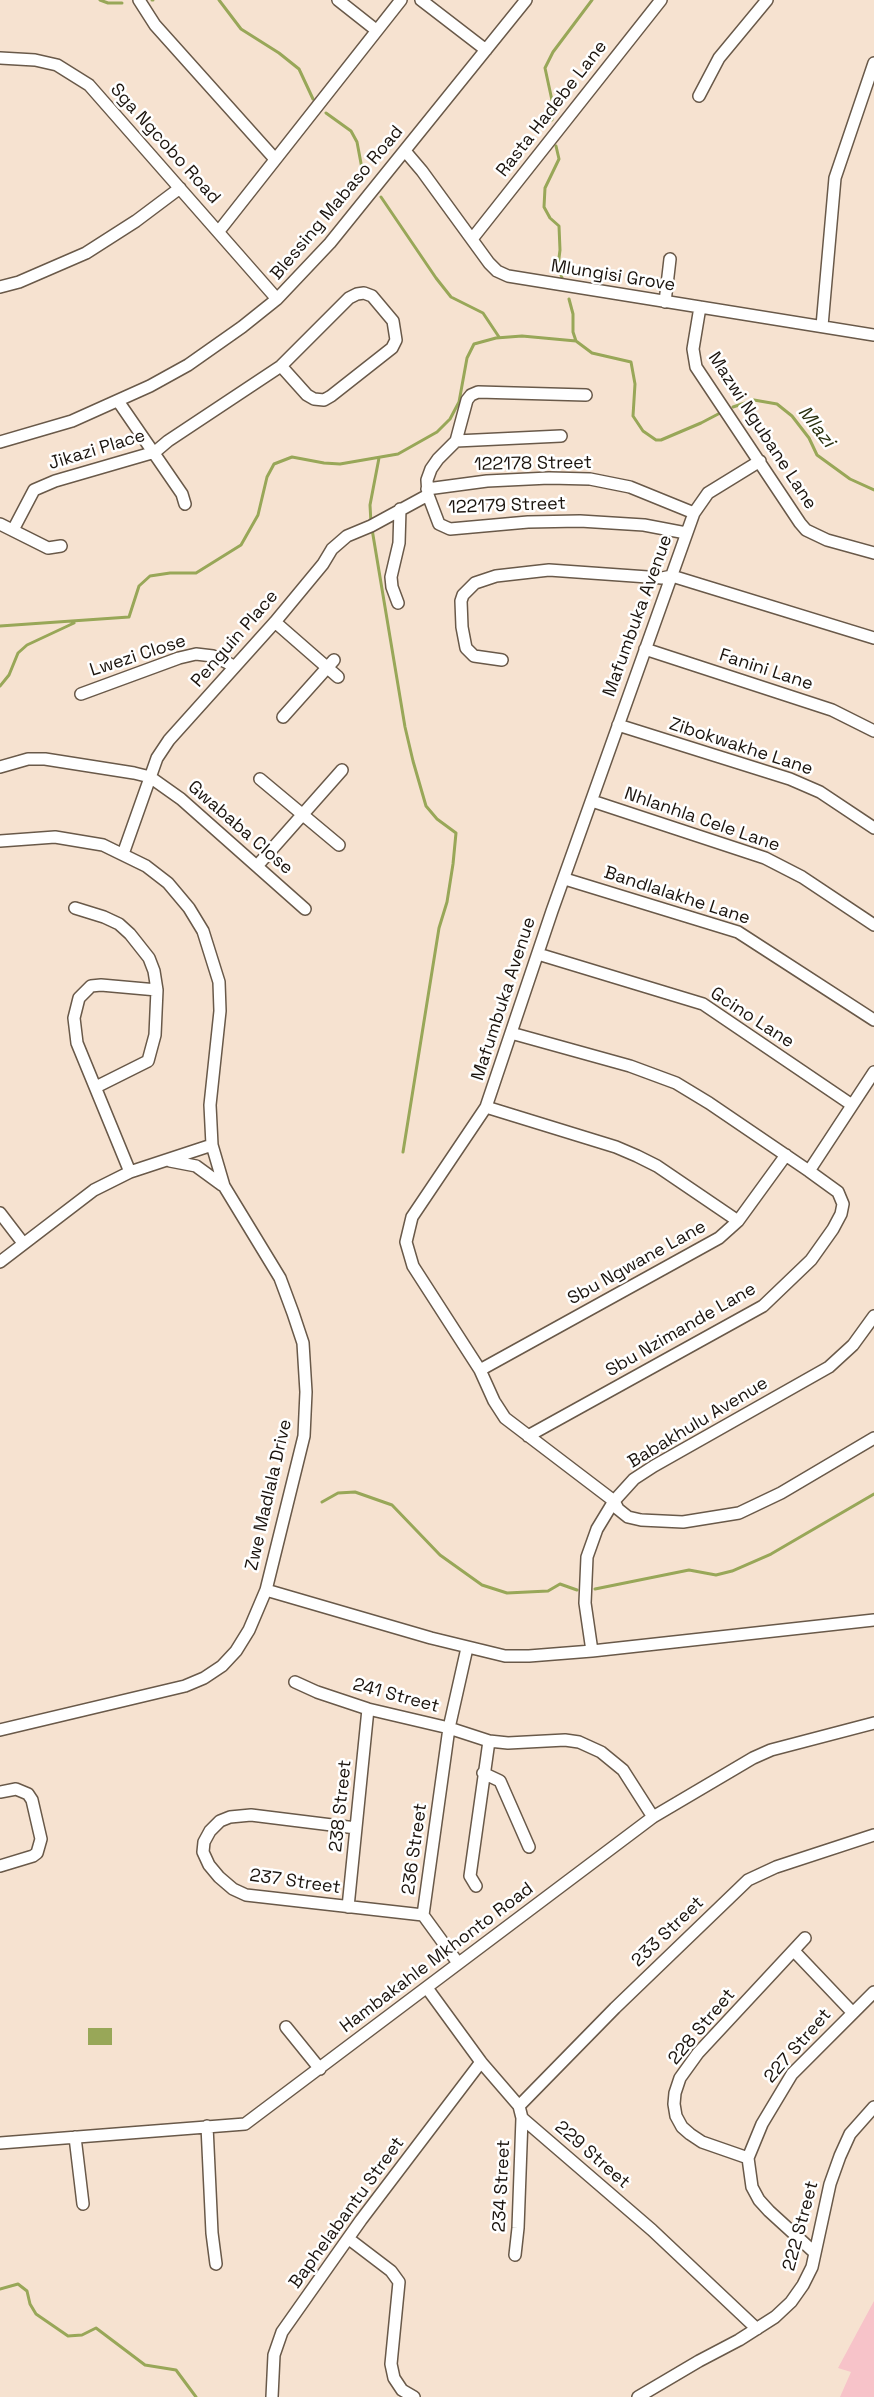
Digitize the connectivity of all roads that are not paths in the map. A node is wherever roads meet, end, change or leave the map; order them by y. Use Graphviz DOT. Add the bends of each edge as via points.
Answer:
graph roads {
  1 [pos="139,0"];
  2 [pos="338,0"];
  3 [pos="401,0"];
  4 [pos="421,0"];
  5 [pos="526,0"];
  6 [pos="661,0"];
  7 [pos="768,0"];
  8 [pos="376,30"];
  9 [pos="486,50"];
  10 [pos="0,58"];
  11 [pos="874,63"];
  12 [pos="699,96"];
  13 [pos="405,151"];
  14 [pos="276,159"];
  15 [pos="180,188"];
  16 [pos="219,231"];
  17 [pos="472,239"];
  18 [pos="670,260"];
  19 [pos="0,287"];
  20 [pos="278,299"];
  21 [pos="666,302"];
  22 [pos="700,307"];
  23 [pos="822,326"];
  24 [pos="874,335"];
  25 [pos="281,366"];
  26 [pos="586,395"];
  27 [pos="118,400"];
  28 [pos="561,436"];
  29 [pos="456,441"];
  30 [pos="0,442"];
  31 [pos="155,452"];
  32 [pos="760,461"];
  33 [pos="427,492"];
  34 [pos="185,504"];
  35 [pos="400,509"];
  36 [pos="694,512"];
  37 [pos="0,524"];
  38 [pos="13,530"];
  39 [pos="686,533"];
  40 [pos="61,546"];
  41 [pos="874,553"];
  42 [pos="672,576"];
  43 [pos="398,603"];
  44 [pos="275,622"];
  45 [pos="874,638"];
  46 [pos="645,650"];
  47 [pos="502,660"];
  48 [pos="330,664"];
  49 [pos="234,666"];
  50 [pos="338,677"];
  51 [pos="81,694"];
  52 [pos="283,717"];
  53 [pos="618,726"];
  54 [pos="874,731"];
  55 [pos="0,767"];
  56 [pos="342,770"];
  57 [pos="150,777"];
  58 [pos="260,779"];
  59 [pos="592,801"];
  60 [pos="302,812"];
  61 [pos="874,828"];
  62 [pos="0,841"];
  63 [pos="339,845"];
  64 [pos="124,854"];
  65 [pos="257,866"];
  66 [pos="565,879"];
  67 [pos="75,908"];
  68 [pos="305,909"];
  69 [pos="874,925"];
  70 [pos="538,954"];
  71 [pos="157,990"];
  72 [pos="874,1020"];
  73 [pos="512,1033"];
  74 [pos="874,1072"];
  75 [pos="96,1087"];
  76 [pos="852,1105"];
  77 [pos="486,1107"];
  78 [pos="212,1145"];
  79 [pos="786,1155"];
  80 [pos="166,1161"];
  81 [pos="809,1171"];
  82 [pos="130,1172"];
  83 [pos="224,1186"];
  84 [pos="0,1213"];
  85 [pos="738,1220"];
  86 [pos="23,1243"];
  87 [pos="0,1262"];
  88 [pos="874,1316"];
  89 [pos="480,1370"];
  90 [pos="528,1436"];
  91 [pos="874,1438"];
  92 [pos="614,1501"];
  93 [pos="266,1590"];
  94 [pos="874,1620"];
  95 [pos="467,1648"];
  96 [pos="592,1651"];
  97 [pos="295,1682"];
  98 [pos="368,1709"];
  99 [pos="874,1723"];
  100 [pos="449,1728"];
  101 [pos="0,1730"];
  102 [pos="488,1741"];
  103 [pos="483,1773"];
  104 [pos="0,1792"];
  105 [pos="653,1817"];
  106 [pos="356,1828"];
  107 [pos="874,1835"];
  108 [pos="529,1847"];
  109 [pos="0,1866"];
  110 [pos="476,1886"];
  111 [pos="348,1907"];
  112 [pos="423,1915"];
  113 [pos="805,1938"];
  114 [pos="794,1951"];
  115 [pos="458,1963"];
  116 [pos="427,1988"];
  117 [pos="874,1992"];
  118 [pos="852,2012"];
  119 [pos="286,2027"];
  120 [pos="481,2062"];
  121 [pos="320,2069"];
  122 [pos="519,2106"];
  123 [pos="874,2107"];
  124 [pos="522,2118"];
  125 [pos="207,2126"];
  126 [pos="75,2137"];
  127 [pos="0,2143"];
  128 [pos="748,2158"];
  129 [pos="83,2204"];
  130 [pos="349,2239"];
  131 [pos="814,2254"];
  132 [pos="515,2255"];
  133 [pos="216,2264"];
  134 [pos="757,2329"];
  135 [pos="272,2397"];
  136 [pos="414,2397"];
  137 [pos="638,2397"];
  1 -- 14 [label="street" via="155,25"];
  2 -- 8 [label="street"];
  3 -- 8 [label="street"];
  4 -- 9 [label="street"];
  5 -- 9 [label="street, Blessing Mabaso Road"];
  6 -- 17 [label="street, Rasta Hadebe Lane"];
  7 -- 12 [label="street" via="719,58"];
  8 -- 14 [label="street"];
  9 -- 13 [label="street, Blessing Mabaso Road"];
  10 -- 15 [label="street, Sga Ngcobo Road" via="57,65 89,85"];
  11 -- 23 [label="street" via="834,178"];
  13 -- 17 [label="street, Mlungisi Grove"];
  13 -- 20 [label="street, Blessing Mabaso Road" via="330,243"];
  14 -- 16 [label="street"];
  15 -- 16 [label="street, Sga Ngcobo Road"];
  15 -- 19 [label="street" via="86,253"];
  16 -- 20 [label="street, Sga Ngcobo Road"];
  17 -- 21 [label="street, Mlungisi Grove" via="489,263 508,276"];
  18 -- 21 [label="street"];
  20 -- 27 [label="street, Blessing Mabaso Road" via="188,366"];
  21 -- 22 [label="street, Mlungisi Grove"];
  22 -- 23 [label="street, Mlungisi Grove"];
  22 -- 32 [label="street, Mazwi Ngubane Lane" via="693,350 696,367"];
  23 -- 24 [label="street, Mlungisi Grove"];
  25 -- 25 [label="street, Jikazi Place" via="307,395 324,400 392,348 396,340 393,321 372,296 357,294 349,298"];
  25 -- 31 [label="street, Jikazi Place"];
  26 -- 29 [label="street, 122179 Street" via="478,392 467,400"];
  27 -- 30 [label="street, Blessing Mabaso Road" via="72,422"];
  27 -- 31 [label="street"];
  28 -- 29 [label="street"];
  29 -- 33 [label="street, 122179 Street" via="431,469"];
  31 -- 34 [label="street"];
  31 -- 38 [label="street, Jikazi Place" via="34,490"];
  32 -- 36 [label="street, Mafumbuka Avenue" via="708,493"];
  32 -- 41 [label="street, Mazwi Ngubane Lane" via="806,530 826,540"];
  33 -- 35 [label="street, Penguin Place"];
  33 -- 36 [label="street, 122178 Street" via="488,481 590,479 630,487"];
  33 -- 39 [label="street, 122179 Street" via="439,524 450,529 580,521 644,524"];
  35 -- 43 [label="street" via="399,543 391,577"];
  35 -- 44 [label="street, Penguin Place" via="347,536 332,550"];
  36 -- 39 [label="street, Mafumbuka Avenue"];
  37 -- 38 [label="street"];
  38 -- 40 [label="street" via="48,548"];
  39 -- 42 [label="street, Mafumbuka Avenue"];
  42 -- 45 [label="street"];
  42 -- 46 [label="street, Mafumbuka Avenue"];
  42 -- 47 [label="street" via="656,578 549,570 509,573 475,583 467,589 461,601 466,648 474,656"];
  44 -- 48 [label="street"];
  44 -- 49 [label="street, Penguin Place"];
  46 -- 53 [label="street, Mafumbuka Avenue"];
  46 -- 54 [label="street, Fanini Lane" via="832,710"];
  48 -- 50 [label="street"];
  48 -- 52 [label="street"];
  49 -- 51 [label="street, Lwezi Close" via="212,656 196,654"];
  49 -- 57 [label="street, Penguin Place" via="166,745"];
  53 -- 59 [label="street, Mafumbuka Avenue"];
  53 -- 61 [label="street, Zibokwakhe Lane" via="790,779 820,792"];
  55 -- 57 [label="street" via="28,759 45,759"];
  56 -- 60 [label="street"];
  57 -- 64 [label="street, Penguin Place"];
  57 -- 65 [label="street, Gwababa Close" via="181,799"];
  58 -- 60 [label="street"];
  59 -- 66 [label="street, Mafumbuka Avenue"];
  59 -- 69 [label="street, Nhlanhla Cele Lane" via="765,858 796,874"];
  60 -- 63 [label="street"];
  60 -- 65 [label="street"];
  62 -- 64 [label="street, Zwe Madlala Drive" via="55,837 78,839"];
  64 -- 78 [label="street, Zwe Madlala Drive" via="168,883 203,931 212,958 219,982 220,1011 210,1105"];
  65 -- 68 [label="street, Gwababa Close"];
  66 -- 70 [label="street, Mafumbuka Avenue"];
  66 -- 72 [label="street, Bandlalakhe Lane" via="738,932"];
  67 -- 71 [label="street" via="104,917 130,934 149,958"];
  70 -- 73 [label="street, Mafumbuka Avenue"];
  70 -- 76 [label="street, Gcino Lane" via="702,1004"];
  71 -- 75 [label="street" via="155,1035 148,1061"];
  71 -- 75 [label="street" via="91,986 79,998 74,1032"];
  73 -- 77 [label="street, Mafumbuka Avenue"];
  73 -- 79 [label="street" via="655,1073 710,1103"];
  74 -- 76 [label="street"];
  75 -- 82 [label="street"];
  76 -- 81 [label="street"];
  77 -- 85 [label="street" via="637,1156"];
  77 -- 89 [label="street, Mafumbuka Avenue" via="412,1217 406,1242 413,1266"];
  78 -- 80 [label="street"];
  78 -- 83 [label="street, Zwe Madlala Drive"];
  79 -- 81 [label="street"];
  79 -- 85 [label="street, Sbu Ngwane Lane"];
  80 -- 82 [label="street"];
  80 -- 83 [label="street" via="196,1166"];
  81 -- 90 [label="street, Sbu Nzimande Lane" via="838,1192 843,1204 841,1214 811,1260 763,1306"];
  82 -- 86 [label="street" via="94,1190"];
  83 -- 93 [label="street, Zwe Madlala Drive" via="280,1278 303,1343 304,1436"];
  84 -- 86 [label="street"];
  85 -- 89 [label="street, Sbu Ngwane Lane" via="719,1238"];
  86 -- 87 [label="street"];
  88 -- 92 [label="street, Babakhulu Avenue" via="853,1345 829,1367 654,1466 634,1479"];
  89 -- 90 [label="street, Mafumbuka Avenue" via="499,1410"];
  90 -- 92 [label="street, Mafumbuka Avenue"];
  91 -- 92 [label="street, Mafumbuka Avenue" via="781,1493 739,1513 683,1522 641,1520 623,1514"];
  92 -- 96 [label="street, Babakhulu Avenue" via="597,1529 587,1557 584,1603"];
  93 -- 95 [label="street"];
  93 -- 101 [label="street, Zwe Madlala Drive" via="236,1651 204,1678 185,1686"];
  94 -- 96 [label="street"];
  95 -- 96 [label="street" via="505,1656"];
  95 -- 100 [label="street, 236 Street"];
  97 -- 98 [label="street, 241 Street"];
  98 -- 100 [label="street, 241 Street"];
  98 -- 106 [label="street, 238 Street"];
  99 -- 105 [label="street, Hambakahle Mkhonto Road" via="771,1750"];
  100 -- 102 [label="street, 241 Street"];
  100 -- 112 [label="street, 236 Street"];
  102 -- 103 [label="street"];
  102 -- 105 [label="street, 241 Street" via="580,1742 601,1752 623,1770"];
  103 -- 108 [label="street" via="500,1781"];
  103 -- 110 [label="street" via="470,1876"];
  104 -- 109 [label="street" via="16,1789 28,1794 41,1840 32,1856"];
  105 -- 115 [label="street, Hambakahle Mkhonto Road"];
  106 -- 111 [label="street, 238 Street"];
  106 -- 111 [label="street, 237 Street" via="251,1815 220,1821 204,1842 203,1852 209,1864 219,1877 239,1892 261,1898"];
  107 -- 122 [label="street, 233 Street" via="776,1867 748,1880"];
  111 -- 112 [label="street, 237 Street"];
  112 -- 115 [label="street, 236 Street"];
  113 -- 114 [label="street, 228 Street"];
  114 -- 118 [label="street"];
  114 -- 128 [label="street, 228 Street" via="698,2053 680,2078 674,2093 676,2116 690,2134 702,2142"];
  115 -- 116 [label="street, Hambakahle Mkhonto Road"];
  116 -- 120 [label="street"];
  116 -- 121 [label="street, Hambakahle Mkhonto Road"];
  117 -- 118 [label="street, 227 Street"];
  118 -- 128 [label="street, 227 Street" via="792,2074 762,2124"];
  119 -- 121 [label="street"];
  120 -- 122 [label="street"];
  120 -- 130 [label="street, Baphelabantu Street"];
  121 -- 125 [label="street, Hambakahle Mkhonto Road" via="245,2124"];
  122 -- 124 [label="street"];
  123 -- 131 [label="street, 222 Street" via="850,2134 840,2156"];
  124 -- 132 [label="street, 234 Street"];
  124 -- 134 [label="street, 229 Street" via="652,2230"];
  125 -- 126 [label="street, Hambakahle Mkhonto Road"];
  125 -- 133 [label="street"];
  126 -- 127 [label="street, Hambakahle Mkhonto Road"];
  126 -- 129 [label="street"];
  128 -- 131 [label="street" via="752,2187 759,2200"];
  130 -- 135 [label="street, Baphelabantu Street" via="280,2338 274,2355"];
  130 -- 136 [label="street" via="399,2282 391,2364 394,2378 402,2390"];
  131 -- 134 [label="street, 222 Street" via="812,2267 791,2302"];
  134 -- 137 [label="street, 222 Street"];
}
